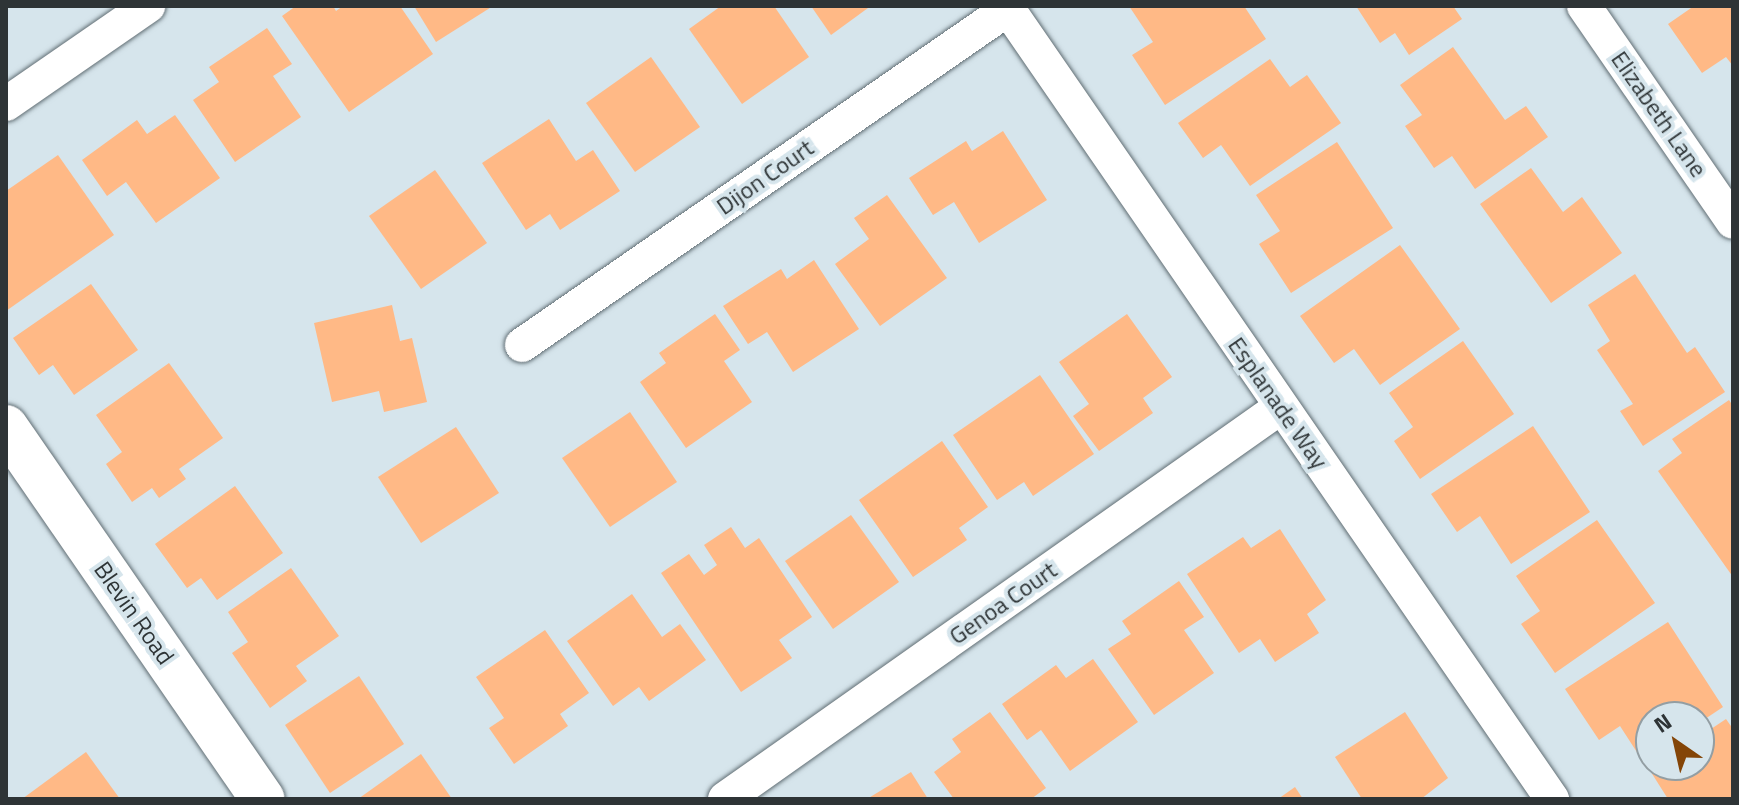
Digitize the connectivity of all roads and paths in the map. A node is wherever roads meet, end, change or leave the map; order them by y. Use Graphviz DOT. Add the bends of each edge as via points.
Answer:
graph roads {
  1 [pos="148,6"];
  2 [pos="1584,6"];
  3 [pos="1007,8"];
  4 [pos="6,104"];
  5 [pos="1727,200"];
  6 [pos="522,345"];
  7 [pos="1281,407"];
  8 [pos="6,427"];
  9 [pos="263,799"];
  10 [pos="725,799"];
  11 [pos="1552,799"];
  1 -- 4 [label="street"];
  2 -- 5 [label="street, Elizabeth Lane"];
  3 -- 6 [label="street, Dijon Court"];
  3 -- 7 [label="street, Esplanade Way"];
  7 -- 10 [label="street, Genoa Court"];
  7 -- 11 [label="street, Esplanade Way"];
  8 -- 9 [label="street, Blevin Road"];
}
